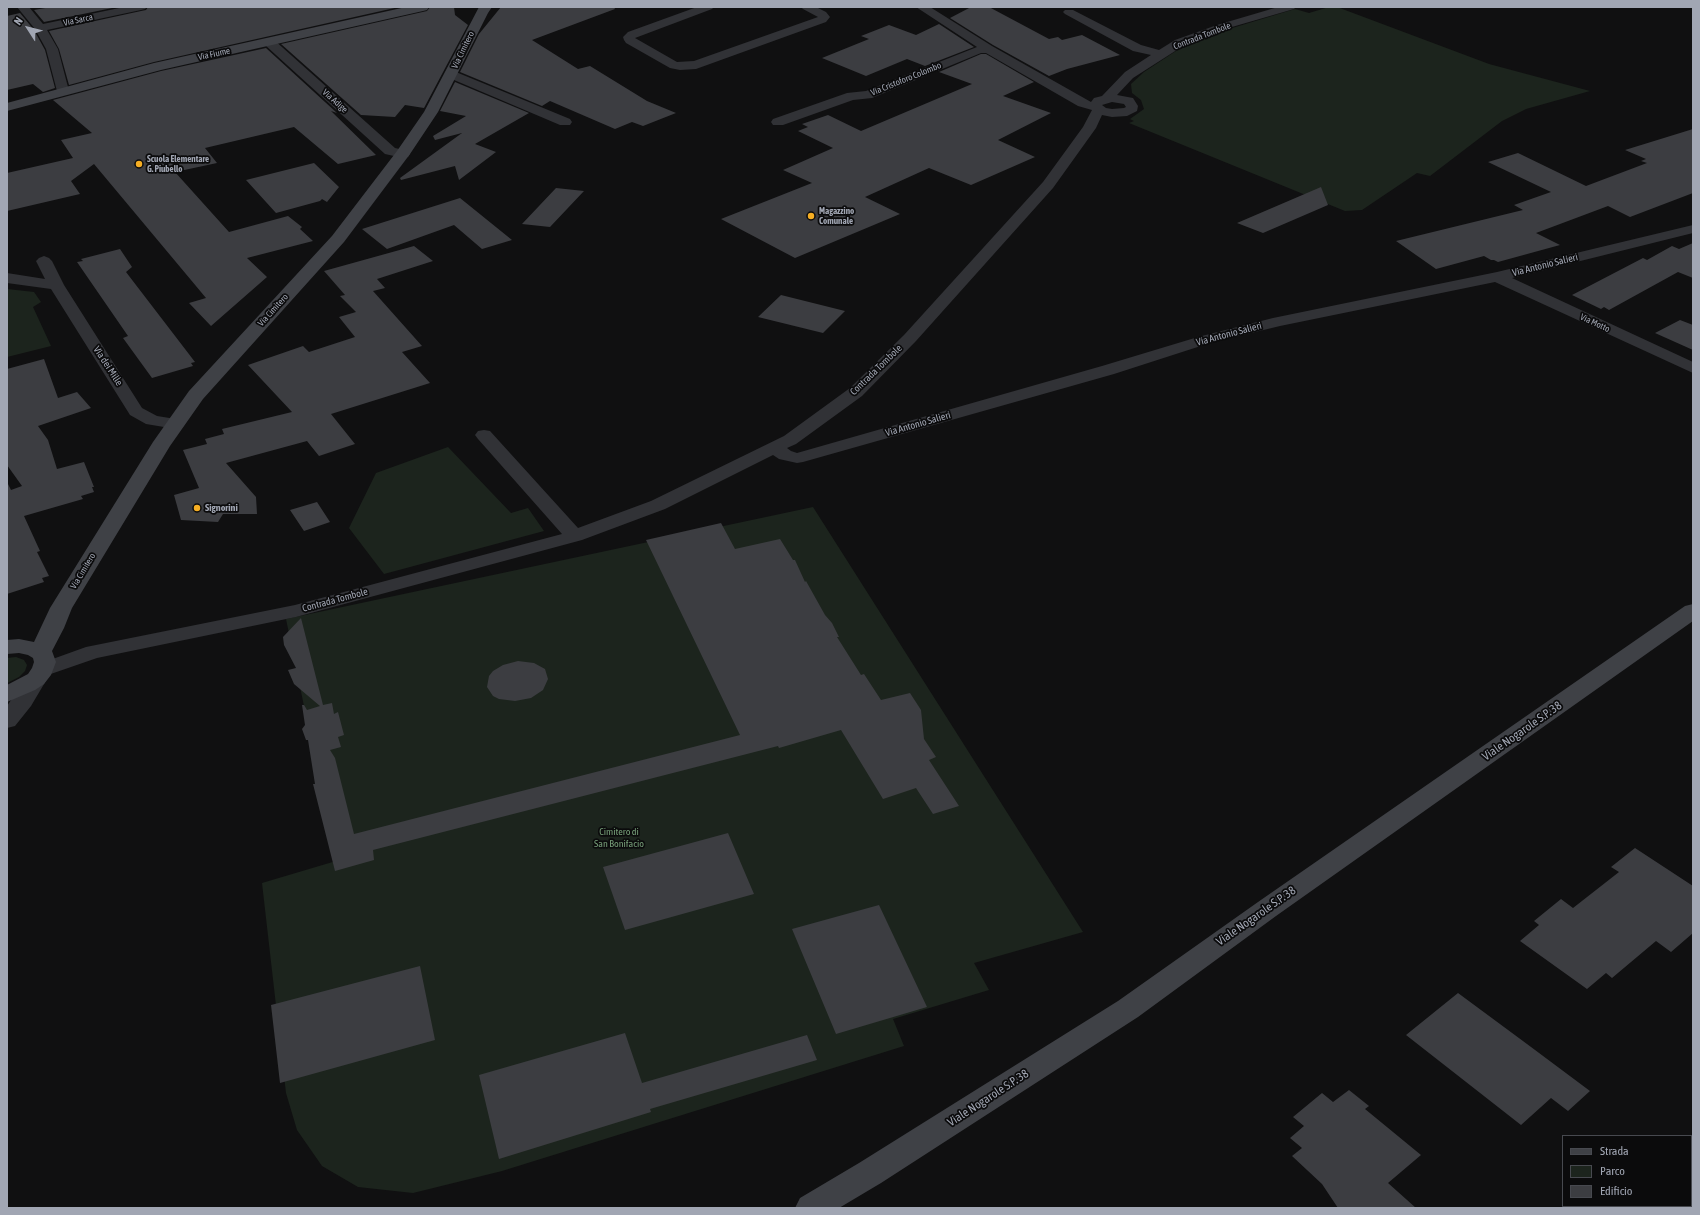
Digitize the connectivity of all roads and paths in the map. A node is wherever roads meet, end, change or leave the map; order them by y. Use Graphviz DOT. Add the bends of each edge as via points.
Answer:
graph roads {
  1 [pos="23,7"];
  2 [pos="141,7"];
  3 [pos="423,7"];
  4 [pos="708,7"];
  5 [pos="807,7"];
  6 [pos="922,7"];
  7 [pos="1290,7"];
  8 [pos="482,9"];
  9 [pos="1069,12"];
  10 [pos="40,28"];
  11 [pos="269,42"];
  12 [pos="988,49"];
  13 [pos="1160,54"];
  14 [pos="451,74"];
  15 [pos="1122,82"];
  16 [pos="63,91"];
  17 [pos="1102,104"];
  18 [pos="7,107"];
  19 [pos="1127,108"];
  20 [pos="565,122"];
  21 [pos="778,122"];
  22 [pos="1089,128"];
  23 [pos="403,154"];
  24 [pos="1693,229"];
  25 [pos="44,261"];
  26 [pos="1497,277"];
  27 [pos="7,278"];
  28 [pos="56,285"];
  29 [pos="1693,368"];
  30 [pos="176,424"];
  31 [pos="484,435"];
  32 [pos="772,448"];
  33 [pos="575,536"];
  34 [pos="61,608"];
  35 [pos="1693,611"];
  36 [pos="9,647"];
  37 [pos="41,664"];
  38 [pos="7,694"];
  39 [pos="7,721"];
  40 [pos="811,1208"];
  1 -- 10 [label="street"];
  2 -- 10 [label="street, Via Sarca"];
  3 -- 11 [label="street, Via Fiume"];
  4 -- 5 [label="street" via="632,34 630,40 674,65 696,65 824,18 822,14"];
  6 -- 12 [label="street"];
  7 -- 13 [label="street, Contrada Tombole" via="1214,30 1179,43"];
  8 -- 14 [label="street, Via Cimitero"];
  9 -- 13 [label="street" via="1137,48"];
  10 -- 16 [label="street" via="52,49"];
  11 -- 16 [label="street, Via Fiume" via="159,66"];
  11 -- 23 [label="street, Via Adige" via="390,151"];
  12 -- 17 [label="street" via="1073,97"];
  12 -- 21 [label="street, Via Cristoforo Colombo" via="979,50 868,95 851,96"];
  13 -- 15 [label="street, Contrada Tombole"];
  14 -- 20 [label="street"];
  14 -- 23 [label="street, Via Cimitero" via="431,112"];
  15 -- 17 [label="street, Contrada Tombole"];
  15 -- 19 [label="street"];
  16 -- 18 [label="street, Via Fiume"];
  17 -- 19 [label="street" via="1112,113"];
  17 -- 22 [label="street, Contrada Tombole"];
  19 -- 22 [label="street, Contrada Tombole"];
  22 -- 32 [label="street, Contrada Tombole" via="1048,185 910,338 856,392 790,440"];
  23 -- 30 [label="street, Via Cimitero" via="338,239 196,395"];
  24 -- 26 [label="street, Via Antonio Salieri"];
  25 -- 28 [label="street, Via dei Mille"];
  26 -- 29 [label="street, Via Motto"];
  26 -- 32 [label="street, Via Antonio Salieri" via="1242,330 797,458"];
  27 -- 28 [label="street"];
  28 -- 30 [label="street, Via dei Mille" via="136,411 152,420"];
  30 -- 34 [label="street, Via Cimitero"];
  31 -- 33 [label="street"];
  32 -- 33 [label="street, Contrada Tombole" via="658,504"];
  33 -- 37 [label="street, Contrada Tombole" via="296,610"];
  34 -- 36 [label="street, Via Cimitero" via="31,634"];
  34 -- 37 [label="street, Via Cimitero"];
  35 -- 40 [label="street, Viale Nogarole S.P. 38" via="1273,904 1128,1009"];
  36 -- 37 [label="street" via="28,647"];
  37 -- 38 [label="street" via="27,685"];
  37 -- 39 [label="street, Via Cimitero" via="23,701"];
}
